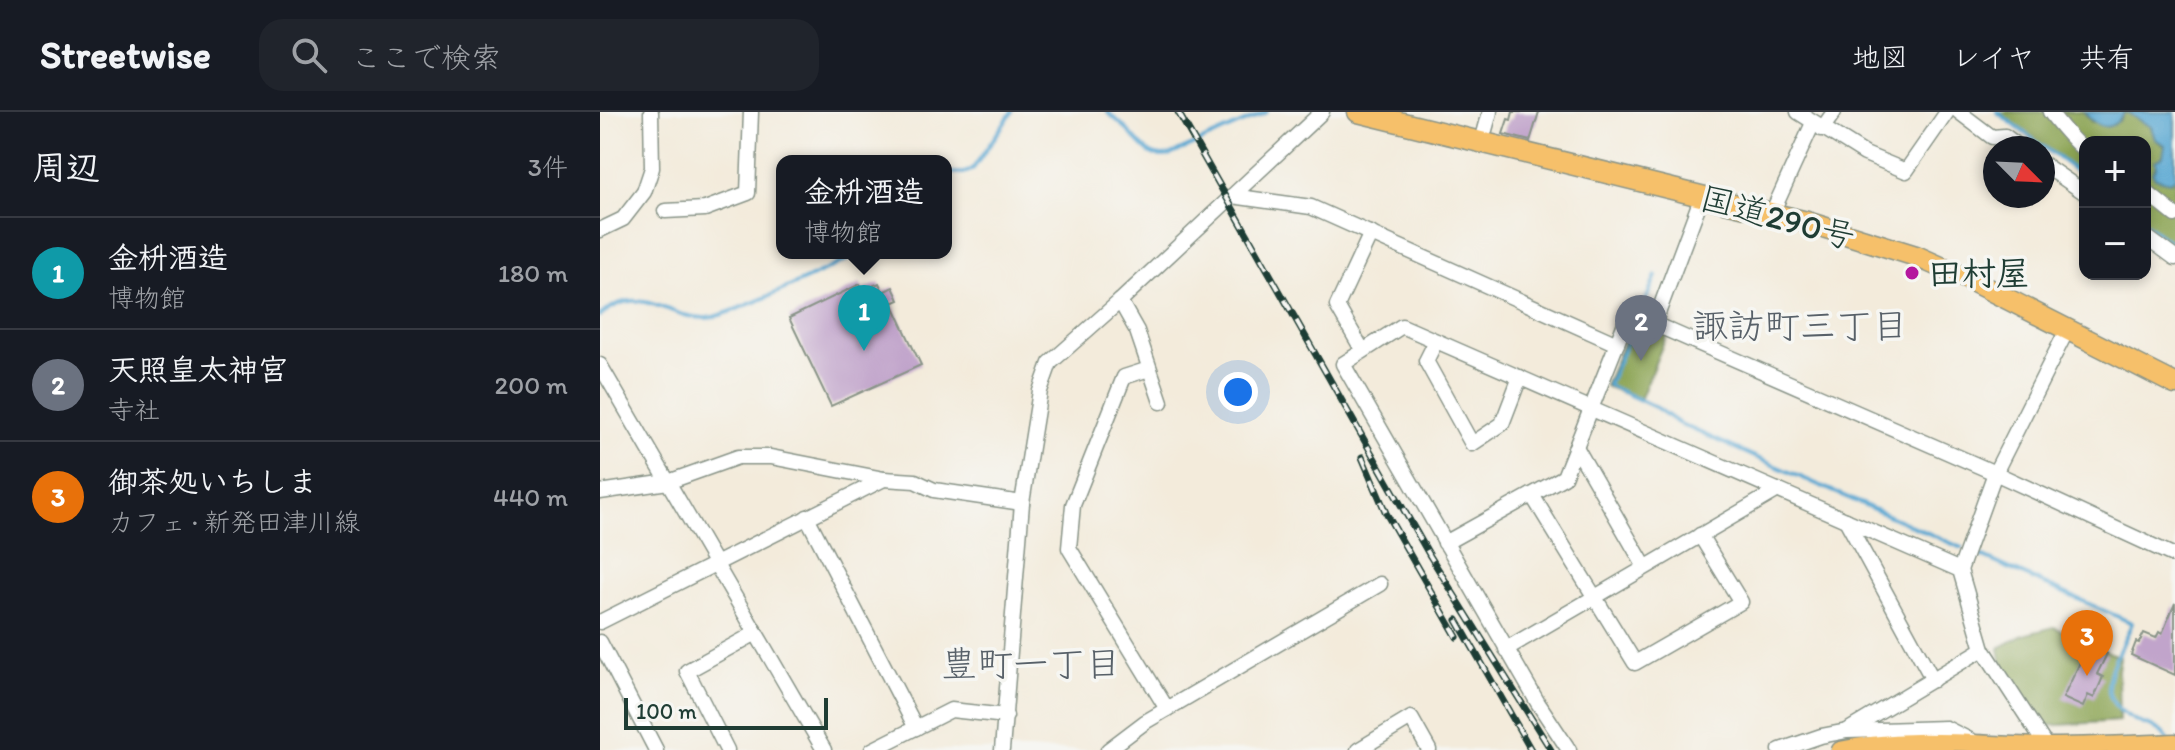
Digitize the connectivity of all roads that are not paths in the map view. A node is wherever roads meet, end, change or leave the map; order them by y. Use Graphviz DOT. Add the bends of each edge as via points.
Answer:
graph roads {
  1 [pos="651,112"];
  2 [pos="751,112"];
  3 [pos="1322,112"];
  4 [pos="1358,112"];
  5 [pos="1490,112"];
  6 [pos="1798,112"];
  7 [pos="1834,112"];
  8 [pos="1947,112"];
  9 [pos="1959,112"];
  10 [pos="2050,112"];
  11 [pos="1817,126"];
  12 [pos="1991,136"];
  13 [pos="1482,141"];
  14 [pos="2079,147"];
  15 [pos="2055,172"];
  16 [pos="2079,189"];
  17 [pos="1232,196"];
  18 [pos="1702,196"];
  19 [pos="2151,196"];
  20 [pos="665,211"];
  21 [pos="1772,213"];
  22 [pos="2175,215"];
  23 [pos="600,230"];
  24 [pos="1371,233"];
  25 [pos="2151,240"];
  26 [pos="2175,258"];
  27 [pos="1120,301"];
  28 [pos="1654,324"];
  29 [pos="2067,330"];
  30 [pos="1436,341"];
  31 [pos="1617,344"];
  32 [pos="1363,351"];
  33 [pos="600,365"];
  34 [pos="1149,369"];
  35 [pos="1520,377"];
  36 [pos="2175,384"];
  37 [pos="1161,402"];
  38 [pos="1591,408"];
  39 [pos="1576,447"];
  40 [pos="1995,473"];
  41 [pos="884,479"];
  42 [pos="668,482"];
  43 [pos="1778,490"];
  44 [pos="600,492"];
  45 [pos="1532,495"];
  46 [pos="1022,503"];
  47 [pos="807,517"];
  48 [pos="1846,520"];
  49 [pos="1700,535"];
  50 [pos="1445,543"];
  51 [pos="2175,556"];
  52 [pos="716,563"];
  53 [pos="1645,567"];
  54 [pos="1960,570"];
  55 [pos="1380,584"];
  56 [pos="1594,597"];
  57 [pos="600,622"];
  58 [pos="756,633"];
  59 [pos="600,642"];
  60 [pos="1506,649"];
  61 [pos="1983,649"];
  62 [pos="1933,680"];
  63 [pos="1167,709"];
  64 [pos="1006,716"];
  65 [pos="916,728"];
  66 [pos="1847,731"];
  67 [pos="1975,742"];
  68 [pos="2175,742"];
  69 [pos="2152,746"];
  70 [pos="2046,748"];
  71 [pos="656,750"];
  72 [pos="727,750"];
  73 [pos="824,750"];
  74 [pos="872,750"];
  75 [pos="1002,750"];
  76 [pos="1108,750"];
  77 [pos="1358,750"];
  78 [pos="1429,750"];
  79 [pos="1569,750"];
  80 [pos="1780,750"];
  81 [pos="1840,750"];
  82 [pos="1958,750"];
  1 -- 23 [label="street" via="652,168 644,192 623,219"];
  2 -- 20 [label="street" via="748,193 705,209"];
  3 -- 17 [label="street"];
  4 -- 13 [label="highway, 国道290号"];
  5 -- 13 [label="street"];
  6 -- 11 [label="street"];
  7 -- 11 [label="street"];
  8 -- 11 [label="street" via="1906,171"];
  9 -- 12 [label="street"];
  10 -- 14 [label="street"];
  11 -- 21 [label="street"];
  13 -- 18 [label="highway, 国道290号"];
  15 -- 16 [label="street"];
  17 -- 24 [label="street" via="1311,207"];
  17 -- 27 [label="street"];
  18 -- 21 [label="highway, 国道290号"];
  18 -- 28 [label="street"];
  19 -- 22 [label="street"];
  21 -- 29 [label="highway, 国道290号" via="1916,256"];
  24 -- 31 [label="street"];
  24 -- 32 [label="street" via="1337,306"];
  25 -- 26 [label="street"];
  27 -- 34 [label="street"];
  27 -- 46 [label="street" via="1050,363 1040,391"];
  28 -- 31 [label="street" via="1629,313"];
  28 -- 40 [label="street"];
  29 -- 36 [label="highway, 国道290号"];
  29 -- 40 [label="street"];
  30 -- 32 [label="street" via="1402,326"];
  30 -- 35 [label="street"];
  30 -- 35 [label="street" via="1426,361 1472,444 1502,424"];
  31 -- 38 [label="street"];
  32 -- 50 [label="street" via="1343,364"];
  33 -- 42 [label="street"];
  34 -- 37 [label="street"];
  34 -- 63 [label="street" via="1124,377 1073,505 1069,548"];
  35 -- 38 [label="street"];
  38 -- 39 [label="street"];
  38 -- 43 [label="street"];
  39 -- 45 [label="street" via="1564,477"];
  39 -- 53 [label="street"];
  40 -- 51 [label="street"];
  40 -- 54 [label="street"];
  41 -- 42 [label="street" via="771,457 738,457"];
  41 -- 46 [label="street"];
  41 -- 47 [label="street"];
  42 -- 44 [label="street"];
  42 -- 52 [label="street"];
  43 -- 48 [label="street"];
  43 -- 49 [label="street"];
  45 -- 50 [label="street"];
  45 -- 56 [label="street"];
  46 -- 64 [label="street"];
  47 -- 52 [label="street"];
  47 -- 65 [label="street"];
  48 -- 54 [label="street"];
  48 -- 62 [label="street"];
  49 -- 53 [label="street"];
  49 -- 56 [label="street" via="1741,602 1635,663"];
  50 -- 60 [label="street"];
  52 -- 57 [label="street"];
  52 -- 58 [label="street"];
  53 -- 56 [label="street"];
  54 -- 61 [label="street"];
  55 -- 63 [label="street"];
  56 -- 60 [label="street"];
  58 -- 72 [label="street" via="687,671"];
  58 -- 73 [label="street"];
  59 -- 71 [label="street"];
  60 -- 79 [label="street"];
  61 -- 62 [label="street"];
  61 -- 70 [label="street"];
  62 -- 66 [label="street"];
  63 -- 76 [label="street"];
  64 -- 65 [label="street" via="951,710"];
  64 -- 75 [label="street"];
  65 -- 74 [label="street"];
  66 -- 67 [label="street" via="1946,728"];
  66 -- 80 [label="street"];
  67 -- 70 [label="main road"];
  67 -- 81 [label="main road"];
  67 -- 82 [label="street"];
  68 -- 69 [label="main road"];
  69 -- 70 [label="main road"];
  77 -- 78 [label="street" via="1411,718"];
}
